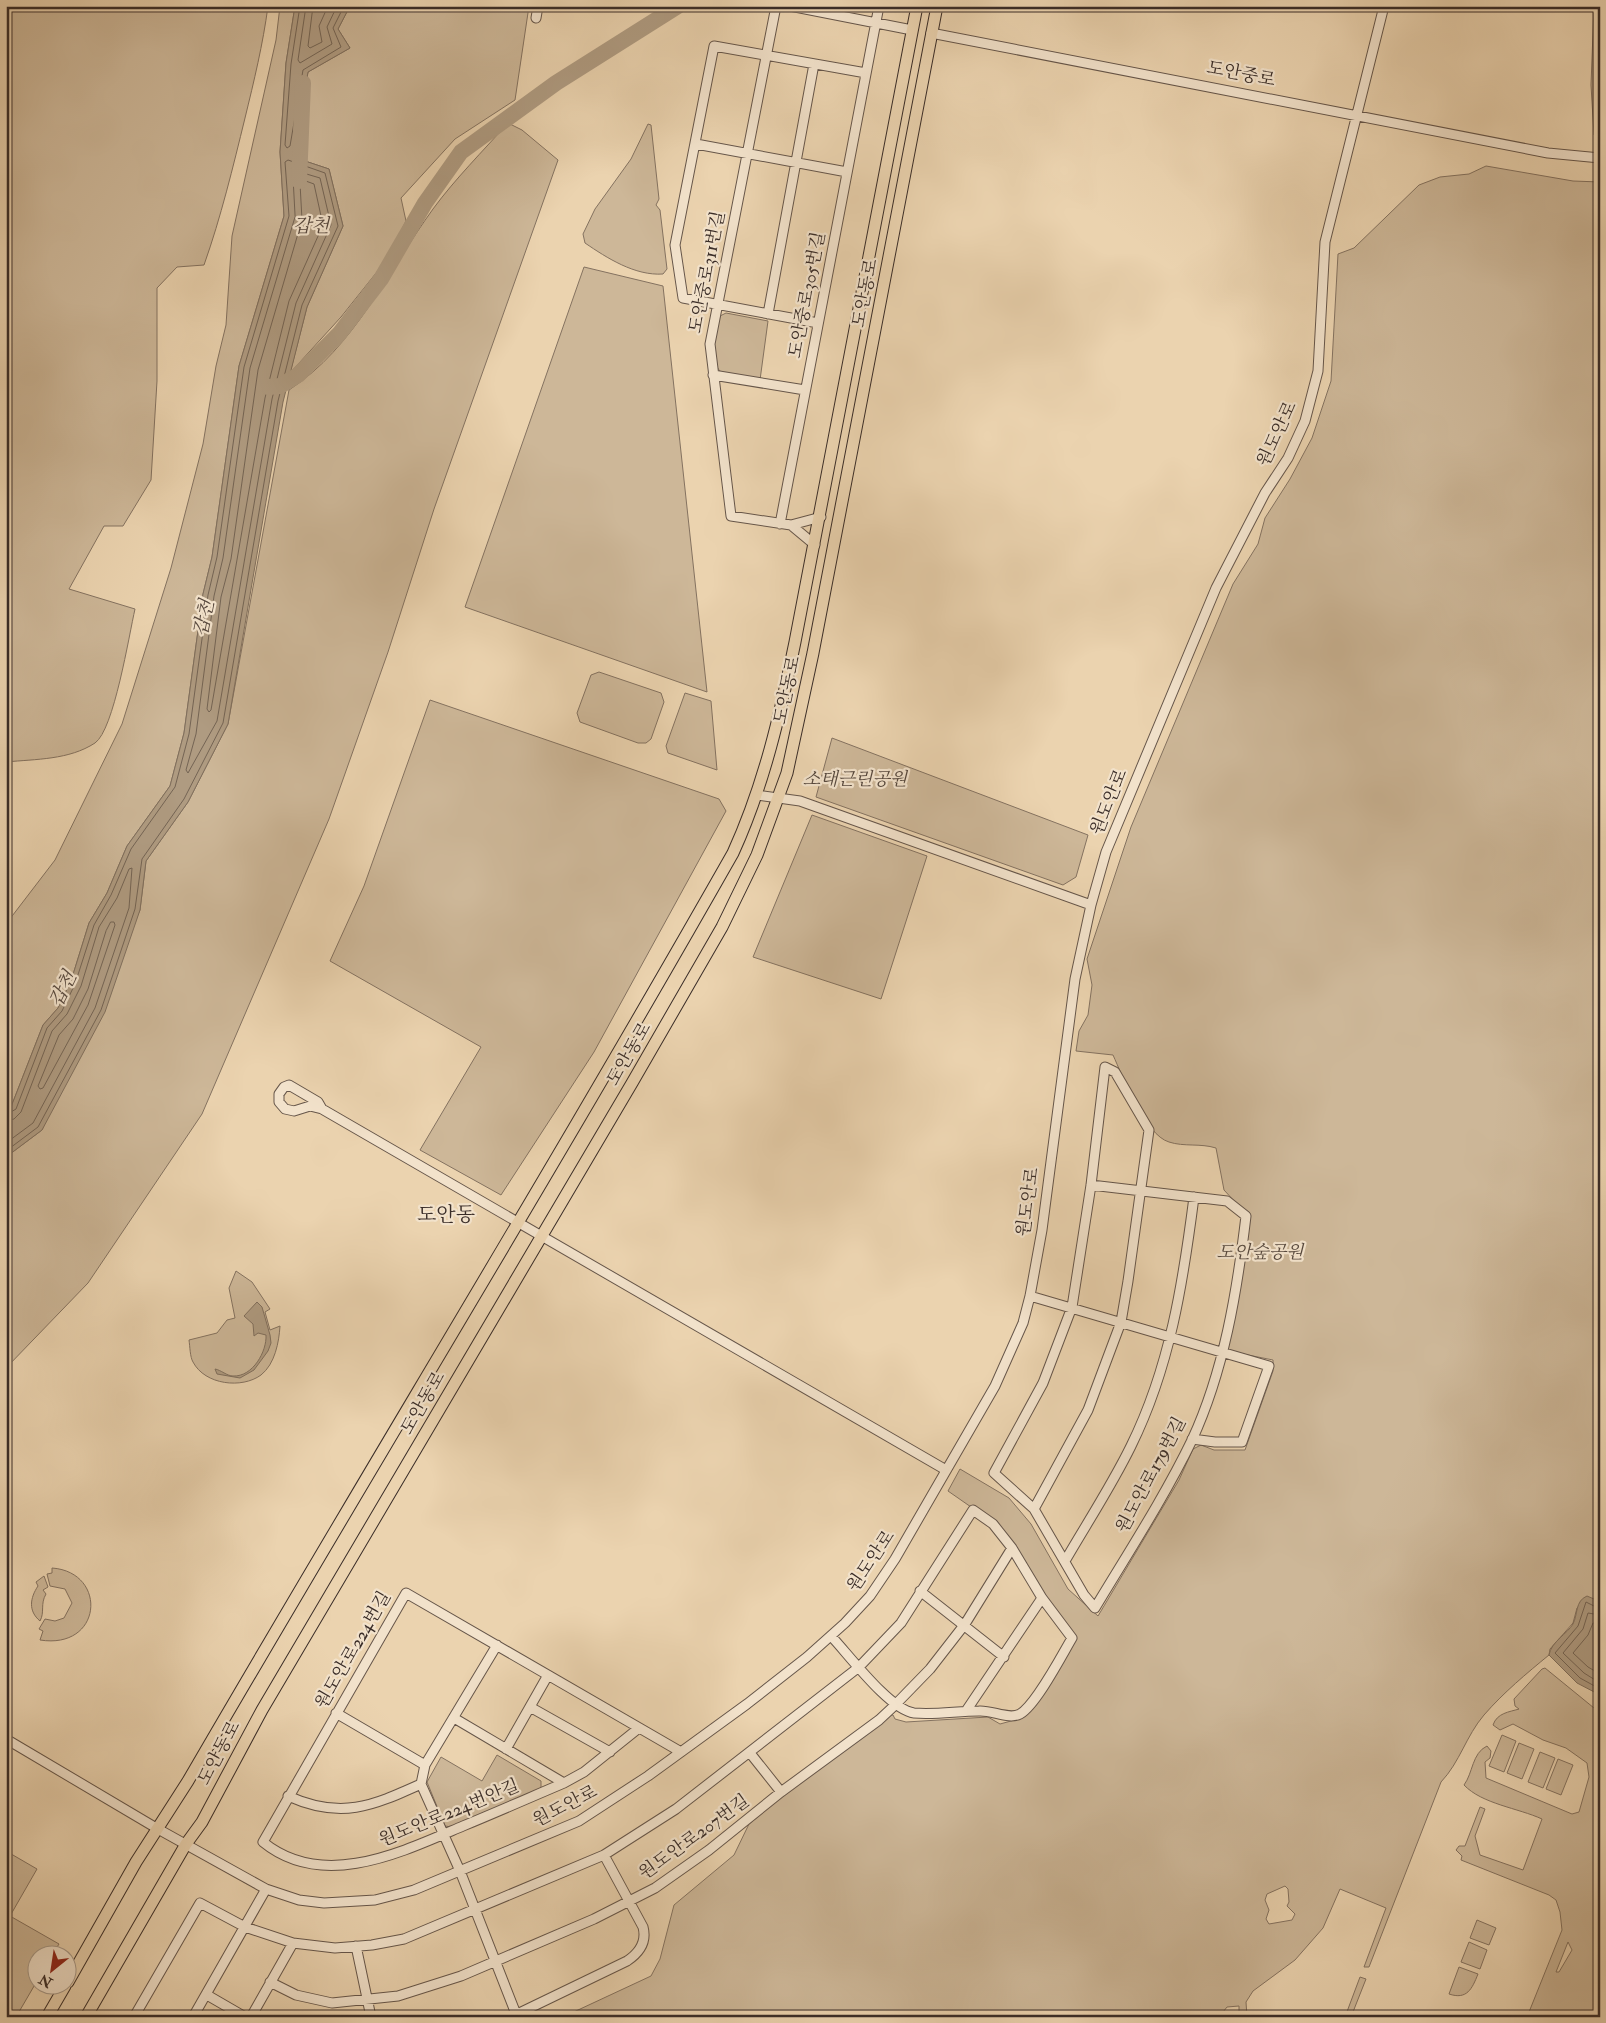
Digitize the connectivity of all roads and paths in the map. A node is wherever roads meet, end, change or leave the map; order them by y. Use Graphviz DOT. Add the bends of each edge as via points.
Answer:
graph roads {
  1 [pos="538,6"];
  2 [pos="776,6"];
  3 [pos="790,6"];
  4 [pos="878,6"];
  5 [pos="917,6"];
  6 [pos="937,6"];
  7 [pos="1384,6"];
  8 [pos="536,18"];
  9 [pos="876,22"];
  10 [pos="912,30"];
  11 [pos="931,33"];
  12 [pos="766,55"];
  13 [pos="814,64"];
  14 [pos="866,73"];
  15 [pos="1357,115"];
  16 [pos="696,144"];
  17 [pos="747,154"];
  18 [pos="1600,158"];
  19 [pos="796,163"];
  20 [pos="847,172"];
  21 [pos="717,304"];
  22 [pos="768,314"];
  23 [pos="818,323"];
  24 [pos="713,374"];
  25 [pos="805,390"];
  26 [pos="821,516"];
  27 [pos="780,524"];
  28 [pos="791,525"];
  29 [pos="815,545"];
  30 [pos="757,794"];
  31 [pos="780,797"];
  32 [pos="1091,904"];
  33 [pos="322,1109"];
  34 [pos="1091,1185"];
  35 [pos="1140,1191"];
  36 [pos="1194,1197"];
  37 [pos="519,1221"];
  38 [pos="542,1234"];
  39 [pos="1030,1296"];
  40 [pos="1072,1307"];
  41 [pos="1121,1322"];
  42 [pos="1171,1338"];
  43 [pos="1222,1352"];
  44 [pos="1192,1440"];
  45 [pos="946,1470"];
  46 [pos="1034,1509"];
  47 [pos="1012,1548"];
  48 [pos="1065,1561"];
  49 [pos="920,1591"];
  50 [pos="1042,1598"];
  51 [pos="965,1624"];
  52 [pos="831,1636"];
  53 [pos="496,1645"];
  54 [pos="1004,1657"];
  55 [pos="860,1667"];
  56 [pos="548,1675"];
  57 [pos="530,1706"];
  58 [pos="894,1706"];
  59 [pos="966,1711"];
  60 [pos="336,1713"];
  61 [pos="454,1718"];
  62 [pos="639,1728"];
  63 [pos="6,1738"];
  64 [pos="506,1748"];
  65 [pos="610,1752"];
  66 [pos="681,1752"];
  67 [pos="750,1753"];
  68 [pos="425,1764"];
  69 [pos="564,1783"];
  70 [pos="421,1784"];
  71 [pos="781,1792"];
  72 [pos="288,1796"];
  73 [pos="158,1829"];
  74 [pos="444,1834"];
  75 [pos="263,1842"];
  76 [pos="186,1844"];
  77 [pos="604,1855"];
  78 [pos="460,1871"];
  79 [pos="266,1888"];
  80 [pos="629,1902"];
  81 [pos="474,1910"];
  82 [pos="245,1927"];
  83 [pos="293,1943"];
  84 [pos="356,1946"];
  85 [pos="494,1962"];
  86 [pos="78,1964"];
  87 [pos="270,1982"];
  88 [pos="207,1995"];
  89 [pos="59,1996"];
  90 [pos="367,2000"];
  91 [pos="513,2016"];
  92 [pos="47,2017"];
  93 [pos="86,2017"];
  94 [pos="134,2017"];
  95 [pos="194,2017"];
  96 [pos="245,2017"];
  97 [pos="251,2017"];
  98 [pos="371,2017"];
  1 -- 8 [label="street"];
  2 -- 12 [label="street, 도안중로311번길"];
  3 -- 9 [label="street, 도안중로"];
  4 -- 9 [label="street"];
  5 -- 10 [label="main road, 도안동로"];
  6 -- 11 [label="main road, 도안동로"];
  7 -- 15 [label="street, 원도안로"];
  9 -- 10 [label="street, 도안중로"];
  9 -- 14 [label="street, 도안중로305번길"];
  10 -- 11 [label="main road, 도안중로"];
  10 -- 26 [label="main road, 도안동로"];
  11 -- 15 [label="street, 도안중로"];
  11 -- 31 [label="main road, 도안동로" via="813,653"];
  12 -- 13 [label="street"];
  12 -- 16 [label="street" via="714,46"];
  12 -- 17 [label="street, 도안중로311번길"];
  13 -- 14 [label="street"];
  13 -- 19 [label="street, 도안중로305번길"];
  14 -- 20 [label="street, 도안중로305번길"];
  15 -- 18 [label="street, 도안중로" via="1548,153"];
  15 -- 32 [label="street, 원도안로" via="1324,242 1318,371 1305,421 1216,588 1106,852"];
  16 -- 17 [label="street"];
  16 -- 21 [label="street" via="675,245 683,298"];
  17 -- 19 [label="street"];
  17 -- 21 [label="street, 도안중로311번길"];
  19 -- 20 [label="street"];
  19 -- 22 [label="street, 도안중로305번길"];
  20 -- 23 [label="street, 도안중로305번길"];
  21 -- 22 [label="street"];
  21 -- 24 [label="street, 도안중로311번길" via="710,344"];
  22 -- 23 [label="street"];
  23 -- 25 [label="street, 도안중로305번길"];
  24 -- 25 [label="street"];
  24 -- 27 [label="street, 도안중로311번길" via="731,516"];
  25 -- 27 [label="street, 도안중로305번길"];
  26 -- 28 [label="street"];
  26 -- 29 [label="main road, 도안동로"];
  27 -- 28 [label="street, 도안중로311번길"];
  28 -- 29 [label="street"];
  29 -- 30 [label="main road, 도안동로" via="774,741"];
  30 -- 31 [label="street"];
  30 -- 37 [label="main road, 도안동로" via="733,852"];
  31 -- 32 [label="street" via="800,801"];
  31 -- 38 [label="main road, 도안동로" via="758,855 722,927"];
  32 -- 39 [label="street, 원도안로" via="1075,979 1042,1230"];
  33 -- 33 [label="street" via="318,1102 289,1085 279,1094 279,1102 285,1109 294,1111 310,1106"];
  33 -- 37 [label="street"];
  34 -- 35 [label="street, 원도안로179번길"];
  34 -- 35 [label="street" via="1105,1067 1115,1072 1148,1130"];
  34 -- 40 [label="street"];
  35 -- 36 [label="street, 원도안로179번길"];
  35 -- 41 [label="street"];
  36 -- 42 [label="street, 원도안로179번길"];
  36 -- 43 [label="street, 원도안로179번길" via="1227,1201 1246,1216 1235,1293"];
  37 -- 38 [label="street"];
  37 -- 73 [label="main road, 도안동로"];
  38 -- 45 [label="street"];
  38 -- 76 [label="main road, 도안동로" via="262,1710 202,1822"];
  39 -- 40 [label="street"];
  39 -- 45 [label="street, 원도안로" via="1023,1323 1003,1371"];
  40 -- 41 [label="street"];
  40 -- 46 [label="street" via="1044,1383 994,1473"];
  41 -- 42 [label="street"];
  41 -- 46 [label="street" via="1088,1410"];
  42 -- 43 [label="street"];
  42 -- 48 [label="street, 원도안로179번길" via="1132,1444"];
  43 -- 44 [label="street, 원도안로179번길" via="1210,1395"];
  43 -- 44 [label="street" via="1269,1366 1242,1442"];
  44 -- 48 [label="street, 원도안로179번길" via="1095,1608 1084,1596"];
  45 -- 52 [label="street, 원도안로" via="895,1560 870,1596"];
  46 -- 48 [label="street"];
  47 -- 49 [label="street, 원도안로207번길" via="993,1524 973,1510"];
  47 -- 50 [label="street, 원도안로207번길"];
  47 -- 51 [label="street, 원도안로207번길"];
  49 -- 51 [label="street"];
  49 -- 55 [label="street, 원도안로207번길" via="901,1623"];
  50 -- 54 [label="street"];
  50 -- 59 [label="street, 원도안로207번길" via="1072,1638 1038,1694 1020,1714 1009,1716 990,1710"];
  51 -- 54 [label="street"];
  51 -- 58 [label="street, 원도안로207번길" via="930,1669"];
  52 -- 55 [label="street"];
  52 -- 66 [label="street, 원도안로"];
  53 -- 56 [label="street, 원도안로224번길"];
  53 -- 60 [label="street, 원도안로224번길" via="406,1593"];
  53 -- 61 [label="street"];
  54 -- 59 [label="street"];
  55 -- 58 [label="street"];
  55 -- 67 [label="street, 원도안로207번길"];
  56 -- 57 [label="street"];
  56 -- 62 [label="street, 원도안로224번길"];
  57 -- 64 [label="street"];
  57 -- 65 [label="street"];
  58 -- 59 [label="street, 원도안로207번길" via="913,1713"];
  58 -- 71 [label="street, 원도안로207번길"];
  60 -- 68 [label="street"];
  60 -- 72 [label="street, 원도안로224번길"];
  61 -- 64 [label="street"];
  61 -- 68 [label="street"];
  62 -- 65 [label="street, 원도안로224번안길"];
  62 -- 66 [label="street, 원도안로224번길"];
  63 -- 73 [label="street"];
  64 -- 69 [label="street"];
  65 -- 69 [label="street, 원도안로224번안길"];
  66 -- 78 [label="street, 원도안로" via="579,1821"];
  67 -- 71 [label="street"];
  67 -- 77 [label="street, 원도안로207번길" via="676,1809"];
  68 -- 70 [label="street"];
  69 -- 74 [label="street, 원도안로224번안길"];
  70 -- 72 [label="street" via="372,1805 353,1809 319,1807"];
  70 -- 74 [label="street"];
  71 -- 80 [label="street, 원도안로207번길" via="709,1850 656,1888"];
  72 -- 75 [label="street, 원도안로224번길"];
  73 -- 76 [label="street, 원도안로"];
  73 -- 86 [label="main road, 도안동로"];
  74 -- 75 [label="street, 원도안로224번안길" via="409,1850 350,1865 324,1865 296,1859 273,1850"];
  74 -- 78 [label="street"];
  76 -- 79 [label="street, 원도안로"];
  76 -- 93 [label="main road, 도안동로"];
  77 -- 80 [label="street"];
  77 -- 81 [label="street, 원도안로207번길"];
  78 -- 79 [label="street, 원도안로" via="414,1890 353,1903 299,1900"];
  78 -- 81 [label="street"];
  79 -- 82 [label="street"];
  80 -- 85 [label="street, 원도안로207번길"];
  80 -- 91 [label="street" via="644,1933 637,1954"];
  81 -- 84 [label="street, 원도안로207번길" via="404,1939"];
  81 -- 85 [label="street"];
  82 -- 83 [label="street, 원도안로207번길"];
  82 -- 88 [label="street"];
  82 -- 94 [label="street, 원도안로207번길" via="200,1903"];
  83 -- 84 [label="street, 원도안로207번길" via="335,1948"];
  83 -- 87 [label="street"];
  84 -- 90 [label="street"];
  85 -- 90 [label="street, 원도안로207번길" via="428,1988"];
  85 -- 91 [label="street"];
  87 -- 90 [label="street, 원도안로207번길" via="296,1994 332,2002"];
  87 -- 97 [label="street"];
  88 -- 95 [label="street"];
  88 -- 96 [label="street"];
  89 -- 92 [label="main road"];
  90 -- 98 [label="street"];
}
